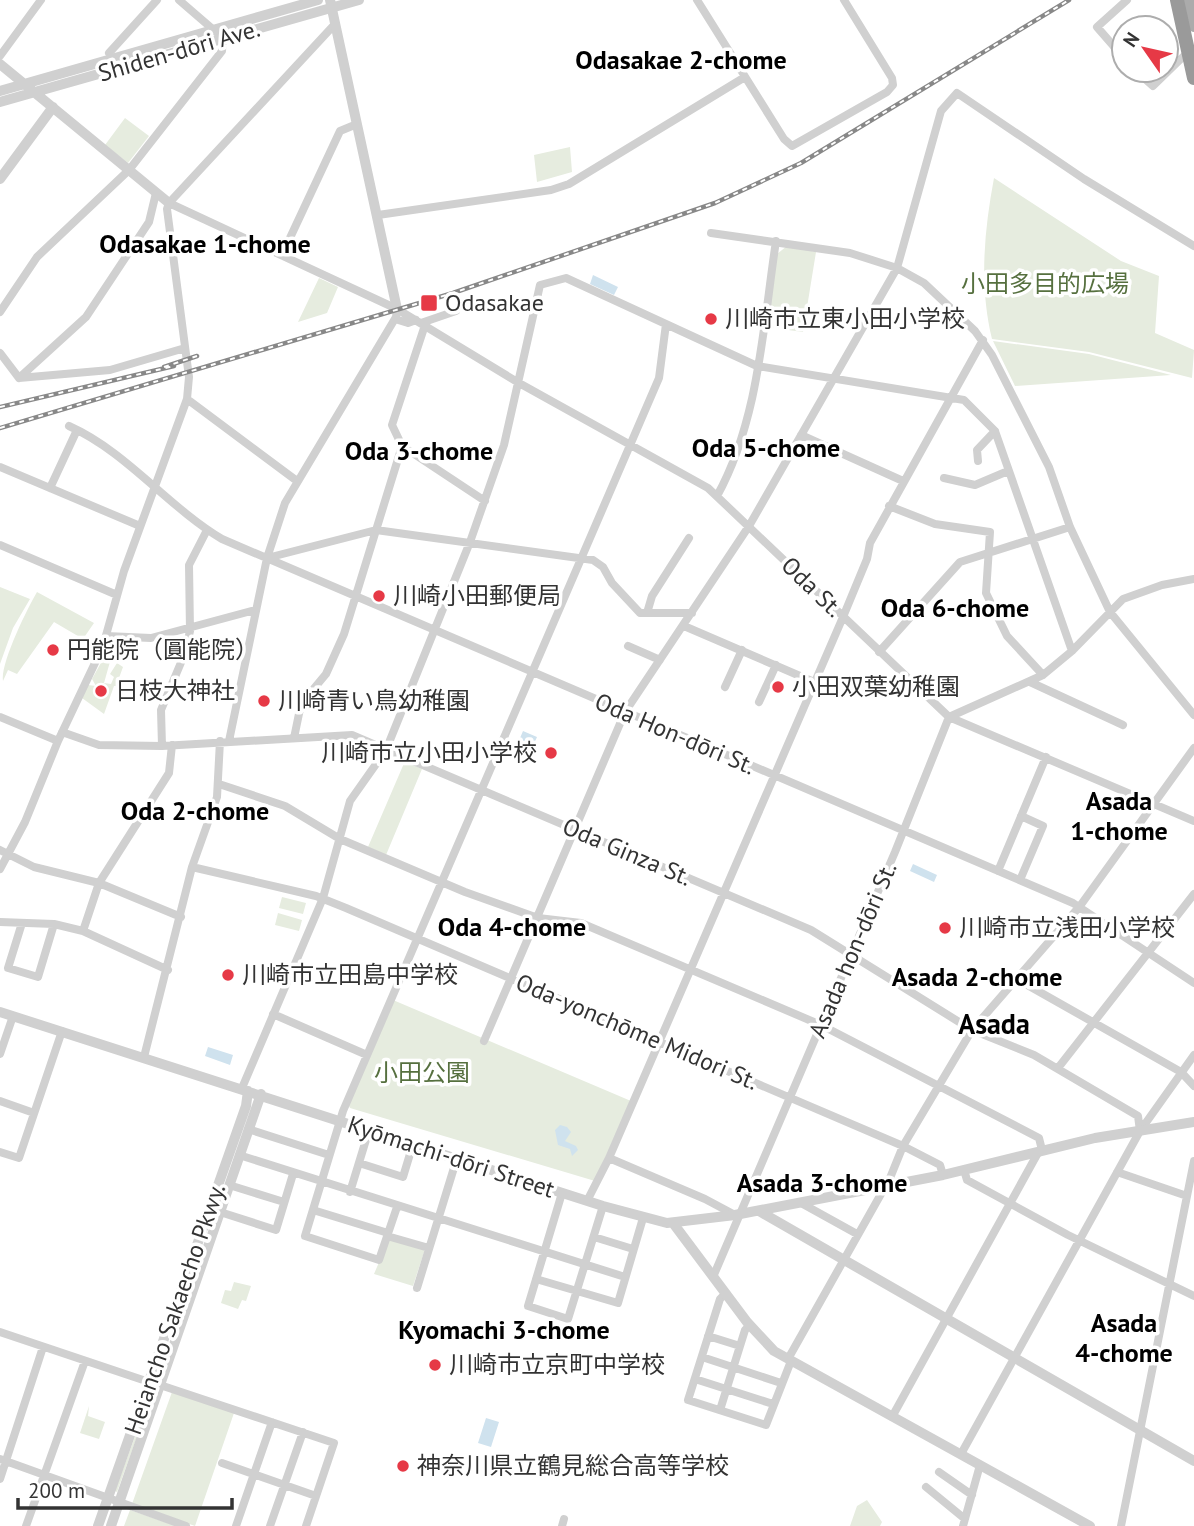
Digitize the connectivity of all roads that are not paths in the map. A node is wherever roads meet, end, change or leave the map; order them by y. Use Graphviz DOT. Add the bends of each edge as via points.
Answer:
graph roads {
  1 [pos="156,0"];
  2 [pos="179,0"];
  3 [pos="359,0"];
  4 [pos="697,0"];
  5 [pos="844,0"];
  6 [pos="1127,0"];
  7 [pos="1177,0"];
  8 [pos="1188,0"];
  9 [pos="39,1"];
  10 [pos="324,4"];
  11 [pos="1111,14"];
  12 [pos="1110,15"];
  13 [pos="335,24"];
  14 [pos="1194,26"];
  15 [pos="215,30"];
  16 [pos="223,38"];
  17 [pos="1110,42"];
  18 [pos="1194,46"];
  19 [pos="108,53"];
  20 [pos="0,56"];
  21 [pos="1180,60"];
  22 [pos="0,64"];
  23 [pos="108,71"];
  24 [pos="745,77"];
  25 [pos="1194,78"];
  26 [pos="27,83"];
  27 [pos="36,91"];
  28 [pos="0,92"];
  29 [pos="0,102"];
  30 [pos="53,107"];
  31 [pos="357,124"];
  32 [pos="129,170"];
  33 [pos="0,179"];
  34 [pos="156,193"];
  35 [pos="169,203"];
  36 [pos="378,215"];
  37 [pos="711,233"];
  38 [pos="776,242"];
  39 [pos="1194,246"];
  40 [pos="282,255"];
  41 [pos="897,268"];
  42 [pos="456,311"];
  43 [pos="0,312"];
  44 [pos="396,314"];
  45 [pos="421,323"];
  46 [pos="666,324"];
  47 [pos="983,340"];
  48 [pos="185,348"];
  49 [pos="0,354"];
  50 [pos="757,366"];
  51 [pos="19,378"];
  52 [pos="832,379"];
  53 [pos="519,383"];
  54 [pos="951,396"];
  55 [pos="187,399"];
  56 [pos="995,431"];
  57 [pos="801,435"];
  58 [pos="629,445"];
  59 [pos="402,446"];
  60 [pos="978,461"];
  61 [pos="0,467"];
  62 [pos="1009,471"];
  63 [pos="944,478"];
  64 [pos="297,481"];
  65 [pos="903,481"];
  66 [pos="50,488"];
  67 [pos="155,489"];
  68 [pos="717,496"];
  69 [pos="485,500"];
  70 [pos="889,506"];
  71 [pos="140,526"];
  72 [pos="749,526"];
  73 [pos="1070,527"];
  74 [pos="207,530"];
  75 [pos="376,530"];
  76 [pos="690,538"];
  77 [pos="1032,539"];
  78 [pos="471,542"];
  79 [pos="0,545"];
  80 [pos="988,552"];
  81 [pos="580,557"];
  82 [pos="267,558"];
  83 [pos="1194,579"];
  84 [pos="117,595"];
  85 [pos="356,596"];
  86 [pos="255,610"];
  87 [pos="1110,612"];
  88 [pos="647,613"];
  89 [pos="692,613"];
  90 [pos="843,617"];
  91 [pos="684,625"];
  92 [pos="190,627"];
  93 [pos="436,632"];
  94 [pos="106,636"];
  95 [pos="628,646"];
  96 [pos="742,650"];
  97 [pos="1072,651"];
  98 [pos="879,652"];
  99 [pos="660,660"];
  100 [pos="776,665"];
  101 [pos="530,673"];
  102 [pos="1042,675"];
  103 [pos="814,682"];
  104 [pos="1030,682"];
  105 [pos="725,687"];
  106 [pos="759,702"];
  107 [pos="625,712"];
  108 [pos="1194,715"];
  109 [pos="0,717"];
  110 [pos="949,717"];
  111 [pos="1123,725"];
  112 [pos="62,732"];
  113 [pos="293,738"];
  114 [pos="58,741"];
  115 [pos="225,741"];
  116 [pos="172,745"];
  117 [pos="162,746"];
  118 [pos="1194,748"];
  119 [pos="386,750"];
  120 [pos="1046,757"];
  121 [pos="772,776"];
  122 [pos="219,784"];
  123 [pos="481,790"];
  124 [pos="1154,803"];
  125 [pos="1021,816"];
  126 [pos="1194,821"];
  127 [pos="575,830"];
  128 [pos="903,831"];
  129 [pos="340,839"];
  130 [pos="0,850"];
  131 [pos="9,856"];
  132 [pos="192,867"];
  133 [pos="0,869"];
  134 [pos="998,871"];
  135 [pos="1020,880"];
  136 [pos="441,882"];
  137 [pos="99,883"];
  138 [pos="723,893"];
  139 [pos="1194,894"];
  140 [pos="323,898"];
  141 [pos="1080,906"];
  142 [pos="181,916"];
  143 [pos="538,918"];
  144 [pos="0,922"];
  145 [pos="22,923"];
  146 [pos="54,924"];
  147 [pos="83,931"];
  148 [pos="417,938"];
  149 [pos="1147,952"];
  150 [pos="851,954"];
  151 [pos="690,970"];
  152 [pos="168,971"];
  153 [pos="1015,978"];
  154 [pos="512,979"];
  155 [pos="1194,983"];
  156 [pos="0,1012"];
  157 [pos="273,1014"];
  158 [pos="13,1016"];
  159 [pos="1093,1022"];
  160 [pos="821,1025"];
  161 [pos="972,1030"];
  162 [pos="62,1031"];
  163 [pos="484,1041"];
  164 [pos="659,1042"];
  165 [pos="0,1054"];
  166 [pos="367,1055"];
  167 [pos="1194,1055"];
  168 [pos="144,1057"];
  169 [pos="1058,1068"];
  170 [pos="1181,1072"];
  171 [pos="1194,1086"];
  172 [pos="938,1087"];
  173 [pos="245,1089"];
  174 [pos="261,1094"];
  175 [pos="790,1098"];
  176 [pos="0,1101"];
  177 [pos="34,1113"];
  178 [pos="339,1120"];
  179 [pos="1194,1122"];
  180 [pos="248,1129"];
  181 [pos="369,1130"];
  182 [pos="1140,1131"];
  183 [pos="413,1144"];
  184 [pos="903,1146"];
  185 [pos="1041,1151"];
  186 [pos="0,1152"];
  187 [pos="239,1155"];
  188 [pos="329,1155"];
  189 [pos="457,1158"];
  190 [pos="609,1158"];
  191 [pos="1194,1161"];
  192 [pos="359,1163"];
  193 [pos="964,1170"];
  194 [pos="1117,1172"];
  195 [pos="293,1174"];
  196 [pos="943,1175"];
  197 [pos="321,1183"];
  198 [pos="229,1185"];
  199 [pos="883,1186"];
  200 [pos="350,1192"];
  201 [pos="562,1193"];
  202 [pos="1187,1196"];
  203 [pos="587,1201"];
  204 [pos="284,1202"];
  205 [pos="801,1203"];
  206 [pos="1010,1204"];
  207 [pos="603,1206"];
  208 [pos="397,1207"];
  209 [pos="313,1210"];
  210 [pos="759,1210"];
  211 [pos="220,1212"];
  212 [pos="738,1215"];
  213 [pos="643,1218"];
  214 [pos="438,1220"];
  215 [pos="673,1223"];
  216 [pos="857,1234"];
  217 [pos="388,1235"];
  218 [pos="594,1237"];
  219 [pos="1079,1240"];
  220 [pos="429,1248"];
  221 [pos="633,1249"];
  222 [pos="543,1252"];
  223 [pos="844,1259"];
  224 [pos="585,1265"];
  225 [pos="625,1277"];
  226 [pos="713,1277"];
  227 [pos="536,1279"];
  228 [pos="1169,1283"];
  229 [pos="417,1288"];
  230 [pos="577,1291"];
  231 [pos="726,1293"];
  232 [pos="1194,1296"];
  233 [pos="947,1319"];
  234 [pos="750,1325"];
  235 [pos="0,1334"];
  236 [pos="708,1336"];
  237 [pos="740,1346"];
  238 [pos="43,1347"];
  239 [pos="702,1357"];
  240 [pos="1014,1358"];
  241 [pos="789,1360"];
  242 [pos="85,1361"];
  243 [pos="733,1367"];
  244 [pos="695,1378"];
  245 [pos="149,1382"];
  246 [pos="781,1383"];
  247 [pos="160,1385"];
  248 [pos="727,1389"];
  249 [pos="773,1404"];
  250 [pos="720,1410"];
  251 [pos="892,1417"];
  252 [pos="272,1422"];
  253 [pos="1140,1430"];
  254 [pos="303,1432"];
  255 [pos="961,1454"];
  256 [pos="3,1460"];
  257 [pos="1194,1461"];
  258 [pos="222,1463"];
  259 [pos="980,1465"];
  260 [pos="939,1472"];
  261 [pos="253,1474"];
  262 [pos="45,1475"];
  263 [pos="0,1479"];
  264 [pos="284,1485"];
  265 [pos="926,1487"];
  266 [pos="972,1495"];
  267 [pos="316,1496"];
  268 [pos="108,1497"];
  269 [pos="119,1502"];
  270 [pos="964,1522"];
  271 [pos="26,1526"];
  272 [pos="98,1526"];
  273 [pos="111,1526"];
  274 [pos="186,1526"];
  275 [pos="236,1526"];
  276 [pos="270,1526"];
  277 [pos="306,1526"];
  278 [pos="1090,1526"];
  279 [pos="1121,1526"];
  1 -- 19 [label="street"];
  2 -- 15 [label="street"];
  3 -- 10 [label="street, Shiden-dōri Ave."];
  4 -- 24 [label="street"];
  5 -- 24 [label="street" via="892,78 892,88 792,146"];
  6 -- 11 [label="street"];
  7 -- 25 [label="highway, bridge"];
  8 -- 14 [label="main road"];
  9 -- 20 [label="street"];
  10 -- 13 [label="street"];
  10 -- 15 [label="street, Shiden-dōri Ave."];
  10 -- 16 [label="street, Shiden-dōri Ave."];
  12 -- 17 [label="street" via="1097,27"];
  13 -- 31 [label="street"];
  13 -- 35 [label="street"];
  15 -- 16 [label="street"];
  15 -- 26 [label="street, Shiden-dōri Ave."];
  16 -- 23 [label="street, Shiden-dōri Ave."];
  16 -- 32 [label="street" via="222,51"];
  18 -- 21 [label="street"];
  22 -- 26 [label="street"];
  23 -- 26 [label="street" via="36,86"];
  23 -- 27 [label="street, Shiden-dōri Ave."];
  24 -- 36 [label="street" via="569,184"];
  26 -- 27 [label="street"];
  26 -- 28 [label="street, Shiden-dōri Ave."];
  27 -- 28 [label="street" via="23,87"];
  27 -- 29 [label="street, Shiden-dōri Ave."];
  27 -- 30 [label="street"];
  30 -- 32 [label="street"];
  30 -- 33 [label="street"];
  31 -- 36 [label="street"];
  31 -- 40 [label="street" via="340,131"];
  32 -- 34 [label="street"];
  32 -- 43 [label="street" via="37,257"];
  34 -- 35 [label="street"];
  34 -- 51 [label="street" via="149,222 86,317"];
  35 -- 40 [label="street, Oda St."];
  35 -- 48 [label="street" via="167,218"];
  36 -- 44 [label="street"];
  37 -- 38 [label="street"];
  38 -- 41 [label="street" via="850,253"];
  38 -- 50 [label="street"];
  39 -- 41 [label="street" via="957,93 941,111"];
  40 -- 44 [label="street, Oda St."];
  41 -- 47 [label="street" via="924,283"];
  41 -- 52 [label="street"];
  42 -- 45 [label="street"];
  44 -- 45 [label="street, Oda St."];
  44 -- 64 [label="street"];
  45 -- 53 [label="street, Oda St."];
  45 -- 59 [label="street" via="391,425"];
  46 -- 50 [label="street"];
  46 -- 53 [label="street" via="566,278 540,285"];
  46 -- 58 [label="street" via="659,378"];
  47 -- 54 [label="street"];
  47 -- 73 [label="street" via="1049,467"];
  48 -- 51 [label="street" via="110,370"];
  48 -- 55 [label="street"];
  49 -- 51 [label="street"];
  50 -- 52 [label="street"];
  50 -- 68 [label="street" via="753,396 728,477"];
  52 -- 54 [label="street"];
  52 -- 57 [label="street"];
  53 -- 58 [label="street, Oda St."];
  53 -- 69 [label="street"];
  54 -- 56 [label="street" via="964,400"];
  54 -- 65 [label="street"];
  55 -- 64 [label="street"];
  55 -- 67 [label="street"];
  56 -- 60 [label="street" via="977,450"];
  56 -- 62 [label="street"];
  57 -- 65 [label="street"];
  57 -- 72 [label="street"];
  58 -- 68 [label="street, Oda St."];
  58 -- 81 [label="street"];
  59 -- 69 [label="street"];
  59 -- 75 [label="street"];
  61 -- 66 [label="street"];
  62 -- 63 [label="street" via="975,485"];
  62 -- 77 [label="street"];
  64 -- 82 [label="street"];
  65 -- 70 [label="street"];
  66 -- 67 [label="street, Oda Hon-dōri St." via="73,428 137,470"];
  66 -- 71 [label="street"];
  67 -- 71 [label="street"];
  67 -- 74 [label="street, Oda Hon-dōri St."];
  68 -- 72 [label="street, Oda St."];
  69 -- 78 [label="street"];
  70 -- 80 [label="street" via="935,524 990,532"];
  70 -- 90 [label="street"];
  71 -- 84 [label="street"];
  72 -- 89 [label="street"];
  72 -- 90 [label="street, Oda St."];
  73 -- 77 [label="street"];
  73 -- 87 [label="street"];
  74 -- 82 [label="street, Oda Hon-dōri St."];
  74 -- 92 [label="street" via="189,565"];
  75 -- 78 [label="street"];
  75 -- 82 [label="street"];
  75 -- 85 [label="street"];
  76 -- 88 [label="street" via="652,596"];
  77 -- 80 [label="street"];
  77 -- 97 [label="street"];
  78 -- 81 [label="street"];
  78 -- 93 [label="street"];
  79 -- 84 [label="street"];
  80 -- 98 [label="street" via="960,562"];
  80 -- 102 [label="street" via="986,593 1007,636"];
  81 -- 88 [label="street" via="603,567 640,613"];
  81 -- 101 [label="street"];
  82 -- 85 [label="street, Oda Hon-dōri St."];
  82 -- 86 [label="street"];
  83 -- 87 [label="street" via="1123,599"];
  84 -- 94 [label="street"];
  85 -- 93 [label="street, Oda Hon-dōri St."];
  85 -- 113 [label="street" via="329,669 301,704"];
  86 -- 92 [label="street"];
  86 -- 115 [label="street"];
  87 -- 97 [label="street"];
  87 -- 108 [label="street"];
  88 -- 89 [label="street"];
  89 -- 91 [label="street"];
  90 -- 98 [label="street, Oda St."];
  90 -- 103 [label="street"];
  91 -- 96 [label="street"];
  91 -- 99 [label="street"];
  92 -- 94 [label="street" via="151,638"];
  92 -- 117 [label="street" via="185,653 161,710"];
  93 -- 101 [label="street, Oda Hon-dōri St."];
  93 -- 119 [label="street"];
  94 -- 112 [label="street"];
  95 -- 99 [label="street"];
  96 -- 100 [label="street"];
  96 -- 105 [label="street"];
  97 -- 102 [label="street"];
  98 -- 110 [label="street, Oda St."];
  99 -- 107 [label="street"];
  100 -- 103 [label="street"];
  100 -- 106 [label="street"];
  101 -- 107 [label="street, Oda Hon-dōri St."];
  101 -- 123 [label="street"];
  102 -- 104 [label="street"];
  103 -- 121 [label="street"];
  104 -- 110 [label="street"];
  104 -- 111 [label="street"];
  107 -- 121 [label="street, Oda Hon-dōri St."];
  107 -- 127 [label="street"];
  109 -- 114 [label="street"];
  110 -- 120 [label="street, Oda St."];
  110 -- 128 [label="street, Asada hon-dōri St."];
  112 -- 114 [label="street"];
  112 -- 117 [label="street, Oda Ginza St." via="99,745"];
  113 -- 115 [label="street, Oda Ginza St."];
  113 -- 119 [label="street, Oda Ginza St." via="352,736"];
  114 -- 131 [label="street"];
  115 -- 116 [label="street, Oda Ginza St."];
  115 -- 122 [label="street"];
  116 -- 117 [label="street, Oda Ginza St."];
  116 -- 137 [label="street" via="169,772"];
  118 -- 124 [label="street"];
  119 -- 123 [label="street, Oda Ginza St."];
  119 -- 129 [label="street" via="350,801"];
  120 -- 124 [label="street, Oda St."];
  120 -- 125 [label="street"];
  121 -- 128 [label="street, Oda Hon-dōri St."];
  121 -- 138 [label="street"];
  122 -- 129 [label="street" via="285,806"];
  122 -- 132 [label="street"];
  123 -- 127 [label="street, Oda Ginza St."];
  123 -- 136 [label="street"];
  124 -- 126 [label="street, Oda St."];
  124 -- 141 [label="street"];
  125 -- 134 [label="street"];
  125 -- 135 [label="street" via="1043,826"];
  127 -- 138 [label="street, Oda Ginza St."];
  127 -- 143 [label="street"];
  128 -- 134 [label="street, Oda Hon-dōri St."];
  128 -- 150 [label="street, Asada hon-dōri St."];
  129 -- 136 [label="street"];
  129 -- 140 [label="street"];
  130 -- 131 [label="street"];
  131 -- 133 [label="street"];
  131 -- 137 [label="street"];
  132 -- 140 [label="street, Oda-yonchōme Midori St."];
  132 -- 142 [label="street"];
  134 -- 135 [label="street, Oda Hon-dōri St."];
  135 -- 141 [label="street, Oda Hon-dōri St."];
  136 -- 143 [label="street"];
  136 -- 148 [label="street"];
  137 -- 142 [label="street"];
  137 -- 147 [label="street"];
  138 -- 150 [label="street, Oda Ginza St." via="811,930"];
  138 -- 151 [label="street"];
  139 -- 149 [label="street"];
  140 -- 148 [label="street, Oda-yonchōme Midori St."];
  140 -- 157 [label="street"];
  141 -- 149 [label="street, Oda Hon-dōri St."];
  141 -- 153 [label="street"];
  142 -- 152 [label="street"];
  143 -- 151 [label="street" via="581,923"];
  143 -- 154 [label="street"];
  144 -- 145 [label="street"];
  145 -- 146 [label="street"];
  145 -- 146 [label="street" via="8,968 38,977"];
  146 -- 147 [label="street"];
  147 -- 152 [label="street"];
  148 -- 154 [label="street, Oda-yonchōme Midori St."];
  148 -- 166 [label="street"];
  149 -- 155 [label="street, Oda Hon-dōri St."];
  149 -- 159 [label="street"];
  150 -- 160 [label="street, Asada hon-dōri St."];
  150 -- 161 [label="street, Oda Ginza St."];
  151 -- 160 [label="street"];
  151 -- 164 [label="street"];
  152 -- 168 [label="street"];
  153 -- 159 [label="street"];
  153 -- 161 [label="street"];
  154 -- 163 [label="street"];
  154 -- 164 [label="street, Oda-yonchōme Midori St."];
  156 -- 158 [label="street"];
  157 -- 166 [label="street"];
  157 -- 173 [label="street"];
  158 -- 162 [label="street"];
  158 -- 165 [label="street"];
  159 -- 169 [label="street"];
  159 -- 170 [label="street"];
  160 -- 172 [label="street"];
  160 -- 175 [label="street, Asada hon-dōri St."];
  161 -- 169 [label="street, Oda Ginza St."];
  161 -- 172 [label="street"];
  162 -- 168 [label="street"];
  162 -- 177 [label="street"];
  164 -- 175 [label="street, Oda-yonchōme Midori St."];
  164 -- 190 [label="street"];
  166 -- 178 [label="street"];
  167 -- 170 [label="street"];
  168 -- 173 [label="street"];
  169 -- 182 [label="street, Oda Ginza St." via="1138,1116"];
  170 -- 171 [label="street"];
  170 -- 182 [label="street"];
  172 -- 184 [label="street"];
  172 -- 185 [label="street" via="1039,1138"];
  173 -- 174 [label="street, Kyōmachi-dōri Street"];
  173 -- 245 [label="street, Heiancho Sakaecho Pkwy." via="246,1106"];
  174 -- 178 [label="street, Kyōmachi-dōri Street"];
  174 -- 180 [label="street, Heiancho Sakaecho Pkwy."];
  175 -- 184 [label="street, Oda-yonchōme Midori St."];
  175 -- 212 [label="street, Asada hon-dōri St."];
  176 -- 177 [label="street"];
  177 -- 186 [label="street" via="19,1158"];
  178 -- 181 [label="street, Kyōmachi-dōri Street"];
  178 -- 188 [label="street"];
  179 -- 182 [label="street, Kyōmachi-dōri Street"];
  180 -- 187 [label="street, Heiancho Sakaecho Pkwy."];
  180 -- 188 [label="street"];
  181 -- 183 [label="street, Kyōmachi-dōri Street"];
  181 -- 192 [label="street"];
  182 -- 185 [label="street, Kyōmachi-dōri Street"];
  182 -- 194 [label="street"];
  183 -- 189 [label="street, Kyōmachi-dōri Street"];
  183 -- 192 [label="street" via="403,1177"];
  184 -- 196 [label="street, Oda-yonchōme Midori St." via="940,1166"];
  184 -- 199 [label="street"];
  185 -- 193 [label="street, Kyōmachi-dōri Street"];
  185 -- 206 [label="street"];
  187 -- 195 [label="street"];
  187 -- 198 [label="street, Heiancho Sakaecho Pkwy."];
  188 -- 197 [label="street"];
  189 -- 201 [label="street, Kyōmachi-dōri Street"];
  189 -- 214 [label="street"];
  190 -- 203 [label="street"];
  190 -- 212 [label="street"];
  191 -- 202 [label="street"];
  192 -- 200 [label="street"];
  193 -- 196 [label="street, Kyōmachi-dōri Street"];
  193 -- 206 [label="street" via="967,1180"];
  194 -- 202 [label="street"];
  194 -- 219 [label="street"];
  195 -- 197 [label="street"];
  195 -- 204 [label="street"];
  196 -- 199 [label="street, Kyōmachi-dōri Street"];
  197 -- 200 [label="street"];
  197 -- 209 [label="street"];
  198 -- 204 [label="street"];
  198 -- 211 [label="street, Heiancho Sakaecho Pkwy."];
  199 -- 205 [label="street, Kyōmachi-dōri Street"];
  199 -- 216 [label="street"];
  200 -- 208 [label="street"];
  201 -- 203 [label="street, Kyōmachi-dōri Street"];
  201 -- 222 [label="street"];
  202 -- 228 [label="street"];
  203 -- 207 [label="street, Kyōmachi-dōri Street"];
  204 -- 211 [label="street" via="276,1230"];
  205 -- 210 [label="street, Kyōmachi-dōri Street"];
  205 -- 216 [label="street"];
  206 -- 219 [label="street"];
  206 -- 233 [label="street"];
  207 -- 213 [label="street, Kyōmachi-dōri Street"];
  207 -- 218 [label="street"];
  208 -- 214 [label="street"];
  208 -- 217 [label="street"];
  209 -- 217 [label="street"];
  209 -- 217 [label="street" via="305,1236 379,1260"];
  210 -- 212 [label="street, Kyōmachi-dōri Street"];
  210 -- 223 [label="street"];
  211 -- 247 [label="street, Heiancho Sakaecho Pkwy."];
  212 -- 215 [label="street, Kyōmachi-dōri Street"];
  212 -- 226 [label="street, Asada hon-dōri St."];
  213 -- 215 [label="street, Kyōmachi-dōri Street"];
  213 -- 221 [label="street"];
  214 -- 220 [label="street"];
  214 -- 222 [label="street"];
  215 -- 226 [label="street"];
  216 -- 223 [label="street"];
  217 -- 220 [label="street"];
  218 -- 221 [label="street"];
  218 -- 224 [label="street"];
  219 -- 228 [label="street"];
  219 -- 240 [label="street"];
  220 -- 229 [label="street"];
  221 -- 225 [label="street"];
  222 -- 224 [label="street"];
  222 -- 227 [label="street"];
  223 -- 233 [label="street"];
  223 -- 241 [label="street"];
  224 -- 225 [label="street"];
  224 -- 230 [label="street"];
  225 -- 230 [label="street" via="618,1303"];
  226 -- 231 [label="street"];
  227 -- 230 [label="street"];
  227 -- 230 [label="street" via="528,1306 568,1319"];
  228 -- 232 [label="street"];
  228 -- 253 [label="street"];
  231 -- 234 [label="street"];
  231 -- 236 [label="street"];
  233 -- 240 [label="street"];
  233 -- 251 [label="street"];
  234 -- 237 [label="street"];
  234 -- 241 [label="street"];
  235 -- 238 [label="street"];
  236 -- 237 [label="street"];
  236 -- 239 [label="street"];
  237 -- 243 [label="street"];
  238 -- 242 [label="street"];
  238 -- 256 [label="street"];
  239 -- 243 [label="street"];
  239 -- 244 [label="street"];
  240 -- 253 [label="street"];
  240 -- 255 [label="street"];
  241 -- 246 [label="street"];
  241 -- 251 [label="street"];
  242 -- 245 [label="street"];
  242 -- 262 [label="street"];
  243 -- 246 [label="street"];
  243 -- 248 [label="street"];
  244 -- 248 [label="street"];
  244 -- 250 [label="street" via="688,1400"];
  245 -- 268 [label="street, Heiancho Sakaecho Pkwy."];
  246 -- 249 [label="street"];
  247 -- 252 [label="street"];
  247 -- 269 [label="street, Heiancho Sakaecho Pkwy."];
  248 -- 249 [label="street"];
  248 -- 250 [label="street"];
  249 -- 250 [label="street" via="766,1425"];
  251 -- 255 [label="street"];
  252 -- 254 [label="street"];
  252 -- 261 [label="street"];
  253 -- 257 [label="street"];
  253 -- 279 [label="street"];
  254 -- 264 [label="street"];
  254 -- 267 [label="street" via="334,1443"];
  255 -- 259 [label="street"];
  256 -- 262 [label="street"];
  256 -- 263 [label="street"];
  258 -- 261 [label="street"];
  259 -- 266 [label="street"];
  259 -- 278 [label="street"];
  260 -- 266 [label="street"];
  261 -- 264 [label="street"];
  261 -- 275 [label="street"];
  262 -- 268 [label="street"];
  262 -- 271 [label="street"];
  264 -- 267 [label="street"];
  264 -- 276 [label="street"];
  265 -- 270 [label="street"];
  266 -- 270 [label="street"];
  267 -- 277 [label="street"];
  268 -- 269 [label="street"];
  268 -- 272 [label="street, Heiancho Sakaecho Pkwy."];
  269 -- 273 [label="street, Heiancho Sakaecho Pkwy."];
  269 -- 274 [label="street"];
}
